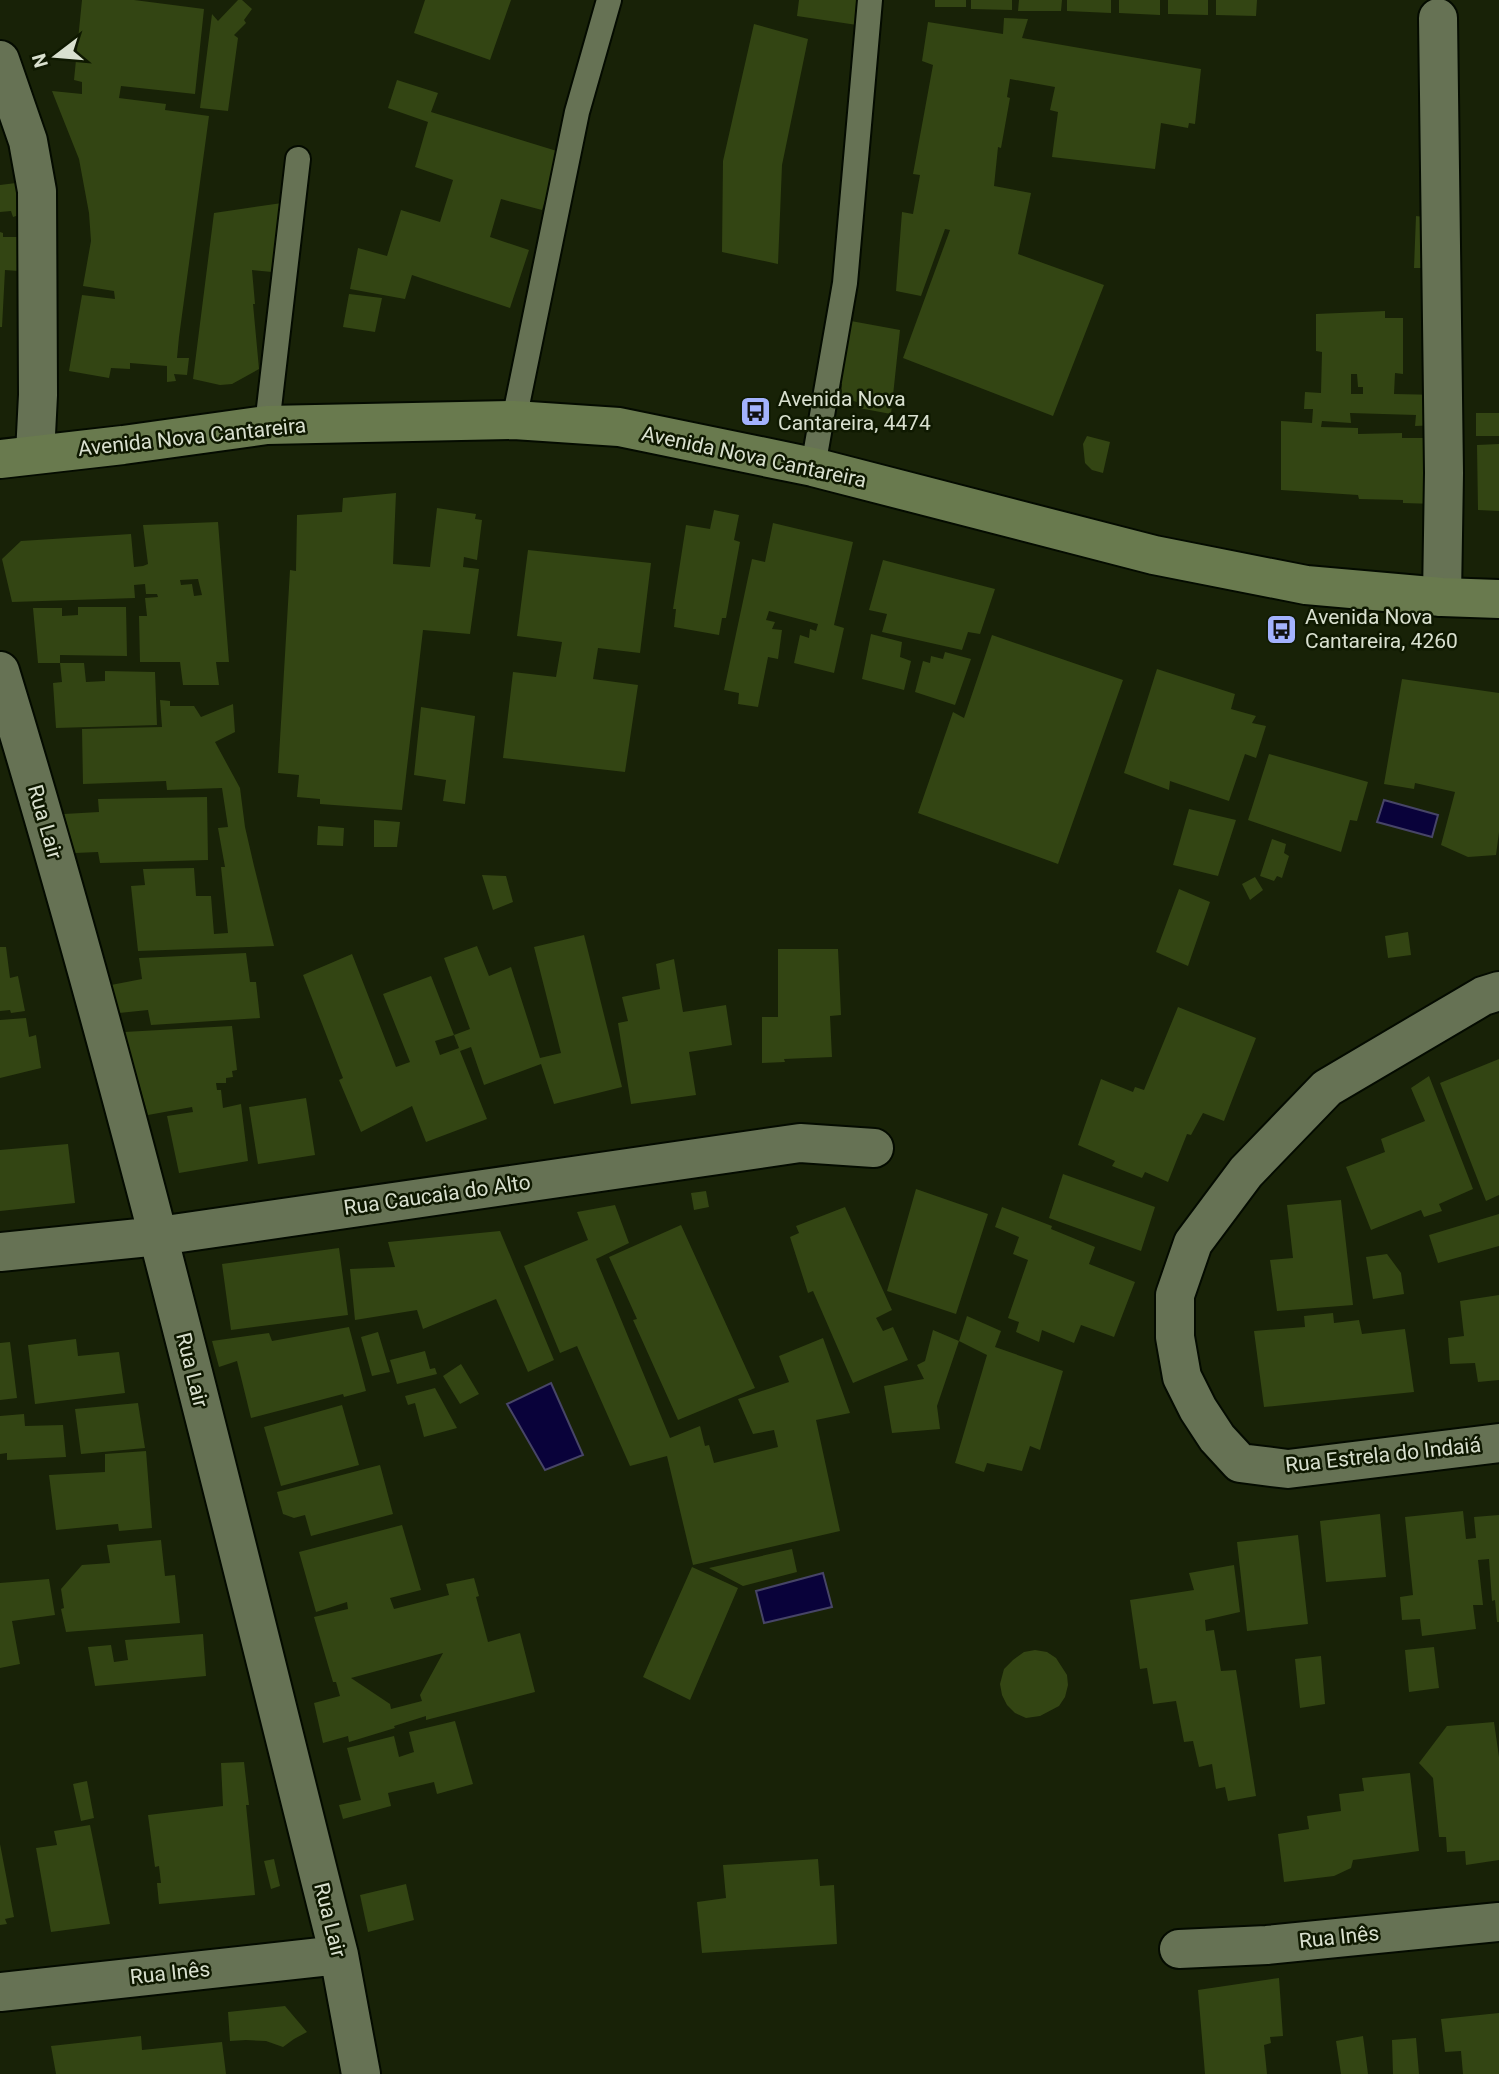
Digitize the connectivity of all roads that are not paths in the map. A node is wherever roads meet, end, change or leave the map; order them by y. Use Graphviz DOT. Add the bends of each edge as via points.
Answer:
graph roads {
  1 [pos="609,0"];
  2 [pos="870,0"];
  3 [pos="1438,18"];
  4 [pos="0,60"];
  5 [pos="298,159"];
  6 [pos="514,420"];
  7 [pos="267,425"];
  8 [pos="18,456"];
  9 [pos="813,467"];
  10 [pos="1442,597"];
  11 [pos="1499,599"];
  12 [pos="0,671"];
  13 [pos="1499,991"];
  14 [pos="874,1148"];
  15 [pos="159,1236"];
  16 [pos="0,1252"];
  17 [pos="1499,1443"];
  18 [pos="1499,1922"];
  19 [pos="1180,1950"];
  20 [pos="339,1955"];
  21 [pos="0,1992"];
  22 [pos="361,2074"];
  1 -- 6 [label="lane" via="577,112"];
  2 -- 9 [label="lane" via="845,283"];
  3 -- 10 [label="street"];
  4 -- 8 [label="street" via="29,141 37,191 38,395"];
  5 -- 7 [label="lane"];
  6 -- 7 [label="main road, Avenida Nova Cantareira"];
  6 -- 9 [label="main road, Avenida Nova Cantareira" via="619,427"];
  7 -- 8 [label="main road, Avenida Nova Cantareira"];
  9 -- 10 [label="main road, Avenida Nova Cantareira" via="1154,555 1306,585"];
  10 -- 11 [label="main road, Avenida Nova Cantareira"];
  12 -- 15 [label="street, Rua Lair" via="46,821"];
  13 -- 17 [label="street, Rua Estrela do Indaiá" via="1327,1087 1246,1172 1193,1243 1175,1295 1175,1337 1182,1377 1217,1438 1240,1463 1288,1469"];
  14 -- 15 [label="street, Rua Caucaia do Alto" via="800,1143"];
  15 -- 16 [label="street, Rua Caucaia do Alto"];
  15 -- 20 [label="street, Rua Lair"];
  18 -- 19 [label="street, Rua Inês"];
  20 -- 21 [label="street, Rua Inês"];
  20 -- 22 [label="street, Rua Lair"];
}
